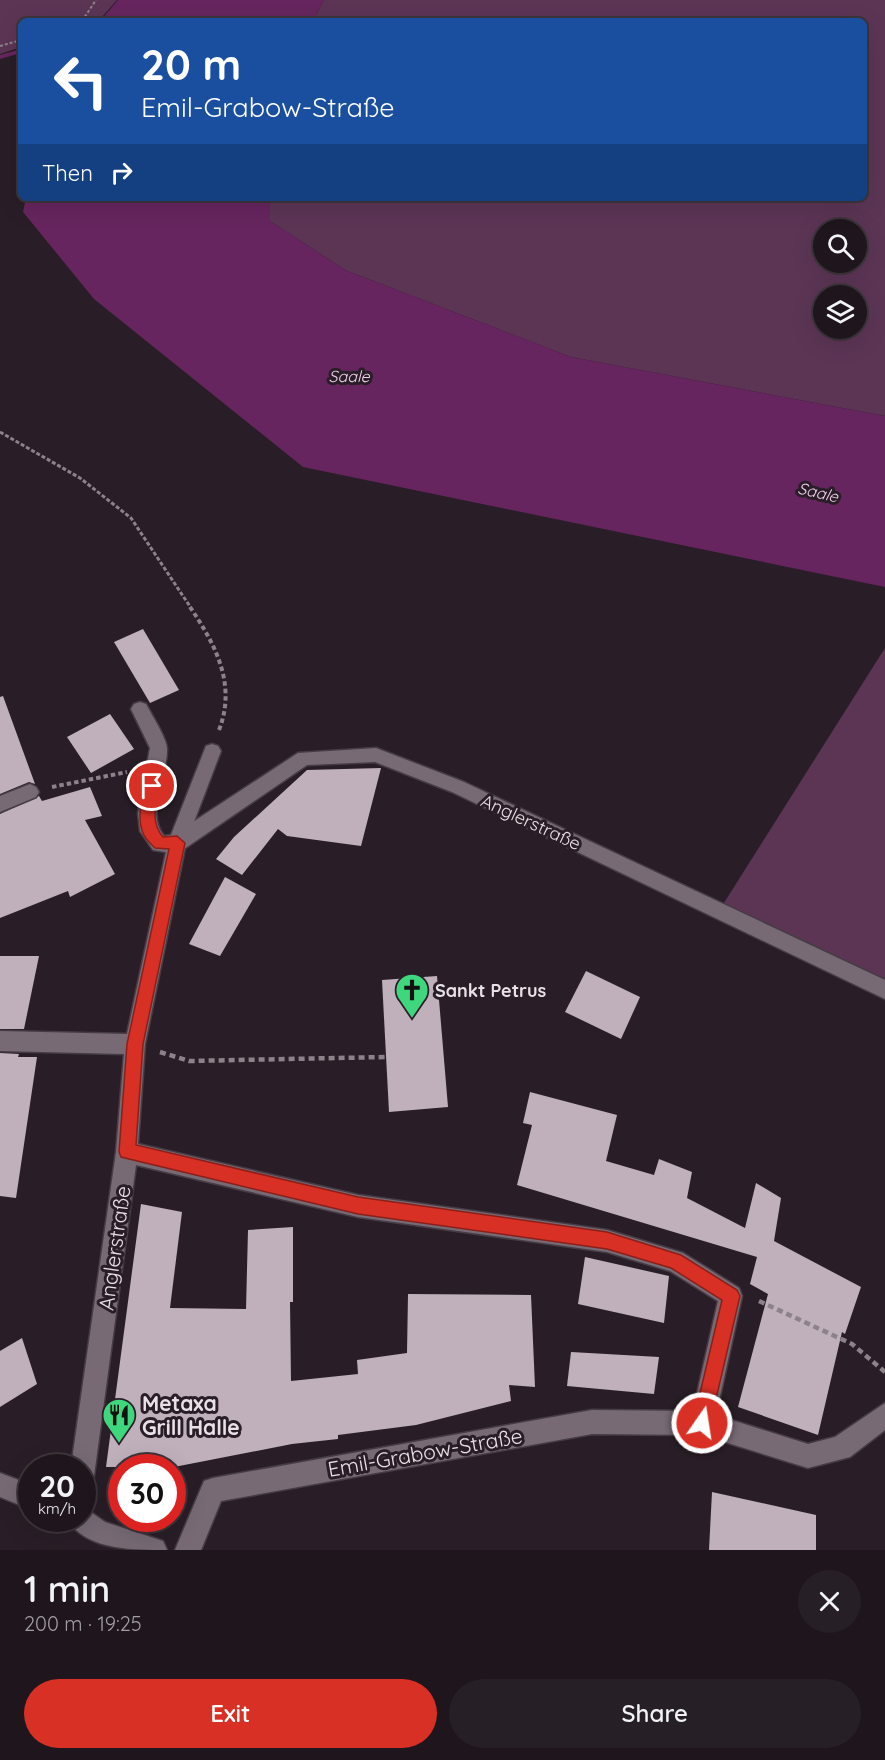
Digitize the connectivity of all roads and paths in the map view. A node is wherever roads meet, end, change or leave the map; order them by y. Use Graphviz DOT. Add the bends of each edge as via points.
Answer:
graph roads {
  1 [pos="96,0"];
  2 [pos="84,18"];
  3 [pos="18,41"];
  4 [pos="0,46"];
  5 [pos="0,432"];
  6 [pos="140,709"];
  7 [pos="212,750"];
  8 [pos="155,768"];
  9 [pos="30,792"];
  10 [pos="0,804"];
  11 [pos="177,843"];
  12 [pos="885,990"];
  13 [pos="0,1041"];
  14 [pos="135,1044"];
  15 [pos="386,1057"];
  16 [pos="127,1152"];
  17 [pos="731,1296"];
  18 [pos="885,1372"];
  19 [pos="885,1415"];
  20 [pos="702,1423"];
  21 [pos="85,1454"];
  22 [pos="0,1485"];
  23 [pos="18,1492"];
  24 [pos="96,1531"];
  25 [pos="154,1550"];
  26 [pos="188,1550"];
  1 -- 2 [label="path"];
  3 -- 4 [label="path"];
  5 -- 7 [label="path" via="80,478 131,518 212,640 225,676 224,717"];
  6 -- 8 [label="street" via="159,748"];
  7 -- 11 [label="street, Anglerstraße"];
  8 -- 9 [label="path"];
  8 -- 11 [label="street" via="147,813 149,831 160,844"];
  9 -- 10 [label="street"];
  11 -- 12 [label="street, Anglerstraße" via="304,758 376,756 458,787"];
  11 -- 14 [label="street, Anglerstraße"];
  13 -- 14 [label="street"];
  14 -- 15 [label="path" via="189,1061"];
  14 -- 16 [label="street, Anglerstraße"];
  16 -- 17 [label="street" via="358,1206 607,1241 675,1261"];
  16 -- 21 [label="street, Anglerstraße"];
  17 -- 18 [label="path" via="759,1301 852,1344"];
  17 -- 20 [label="street"];
  19 -- 20 [label="street, Emil-Grabow-Straße" via="841,1448 808,1456"];
  20 -- 26 [label="street, Emil-Grabow-Straße" via="592,1422 213,1490"];
  22 -- 23 [label="street"];
  24 -- 25 [label="street"];
}
